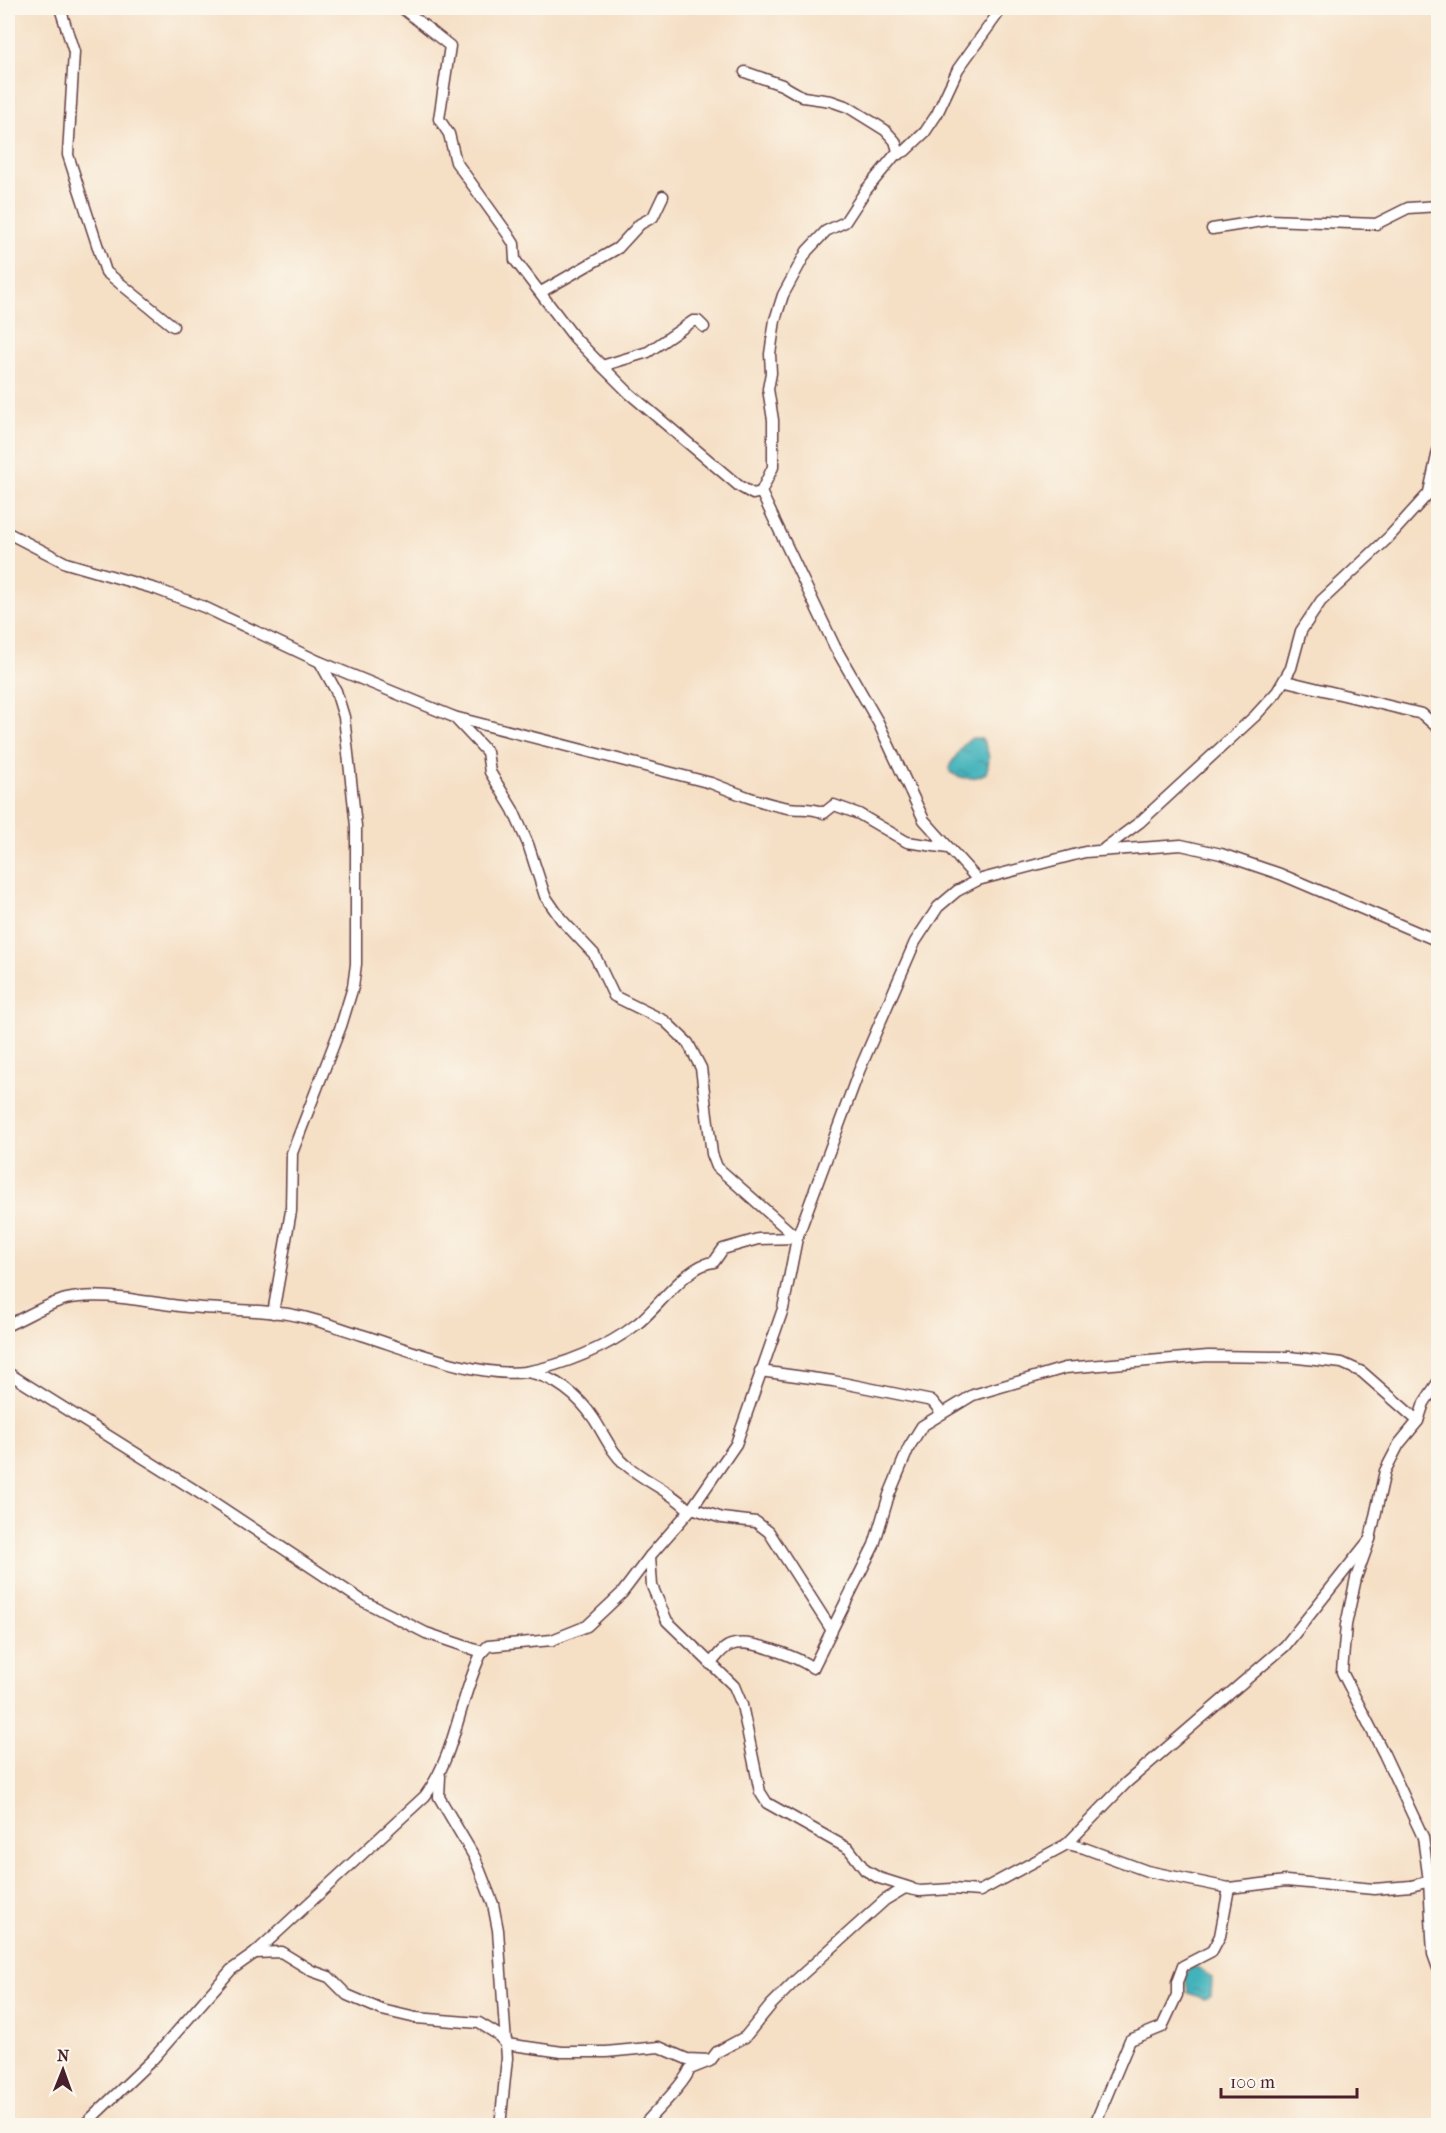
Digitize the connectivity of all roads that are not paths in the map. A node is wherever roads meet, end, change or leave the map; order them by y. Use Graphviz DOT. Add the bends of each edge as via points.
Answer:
graph roads {
  1 [pos="60,8"];
  2 [pos="402,8"];
  3 [pos="1002,8"];
  4 [pos="746,72"];
  5 [pos="899,154"];
  6 [pos="663,196"];
  7 [pos="1438,206"];
  8 [pos="1212,229"];
  9 [pos="541,292"];
  10 [pos="173,326"];
  11 [pos="704,327"];
  12 [pos="602,366"];
  13 [pos="1438,451"];
  14 [pos="1438,483"];
  15 [pos="761,492"];
  16 [pos="1429,493"];
  17 [pos="8,533"];
  18 [pos="320,662"];
  19 [pos="1286,681"];
  20 [pos="454,717"];
  21 [pos="1438,728"];
  22 [pos="948,848"];
  23 [pos="1105,849"];
  24 [pos="978,880"];
  25 [pos="1438,941"];
  26 [pos="797,1238"];
  27 [pos="273,1313"];
  28 [pos="8,1325"];
  29 [pos="760,1371"];
  30 [pos="524,1372"];
  31 [pos="8,1373"];
  32 [pos="1438,1382"];
  33 [pos="942,1413"];
  34 [pos="1418,1421"];
  35 [pos="691,1509"];
  36 [pos="1370,1539"];
  37 [pos="650,1556"];
  38 [pos="831,1629"];
  39 [pos="483,1652"];
  40 [pos="710,1664"];
  41 [pos="440,1775"];
  42 [pos="1067,1844"];
  43 [pos="1434,1880"];
  44 [pos="1229,1888"];
  45 [pos="920,1891"];
  46 [pos="255,1953"];
  47 [pos="1438,1968"];
  48 [pos="506,2044"];
  49 [pos="710,2061"];
  50 [pos="83,2126"];
  51 [pos="500,2126"];
  52 [pos="643,2126"];
  53 [pos="1094,2126"];
  1 -- 10 [label="street" via="74,52 68,155 106,272"];
  2 -- 9 [label="street" via="450,46 439,118 449,134 456,162 507,233 514,244 516,260"];
  3 -- 5 [label="street" via="958,69 930,125"];
  4 -- 5 [label="street" via="803,97 831,100 848,108 885,130 895,141"];
  5 -- 15 [label="street" via="866,190 845,222 826,231 807,251 783,295 770,354 773,467"];
  6 -- 9 [label="street" via="653,217 640,224 618,248"];
  7 -- 8 [label="street" via="1408,208 1376,224 1269,220"];
  9 -- 12 [label="street" via="574,337"];
  11 -- 12 [label="street" via="693,321 648,352"];
  12 -- 15 [label="street" via="740,486 753,494"];
  13 -- 16 [label="street"];
  14 -- 16 [label="street"];
  15 -- 22 [label="street" via="924,820"];
  16 -- 19 [label="street" via="1322,601 1301,631"];
  17 -- 18 [label="street" via="66,563 204,607"];
  18 -- 20 [label="street"];
  18 -- 27 [label="street" via="336,691 344,717 356,826 356,964 341,1026 292,1153 291,1210"];
  19 -- 21 [label="street" via="1422,714"];
  19 -- 23 [label="street" via="1255,716 1140,822"];
  20 -- 22 [label="street" via="711,783 751,799 789,808 811,808 824,813 834,805 859,814 907,842"];
  20 -- 26 [label="street" via="487,752 490,772 513,810 545,896 594,954 614,996 664,1021 688,1043 701,1068 717,1167"];
  22 -- 24 [label="street"];
  23 -- 24 [label="street"];
  23 -- 25 [label="street" via="1181,845 1221,854 1280,874"];
  24 -- 26 [label="street" via="938,907 915,942 859,1071"];
  26 -- 29 [label="street" via="783,1309"];
  26 -- 30 [label="street" via="758,1239 723,1249 714,1262 705,1263 688,1276 623,1334 558,1363"];
  27 -- 28 [label="street" via="78,1298 64,1299"];
  27 -- 30 [label="street" via="311,1319 447,1361"];
  29 -- 33 [label="street" via="932,1401"];
  29 -- 35 [label="street" via="736,1444"];
  30 -- 35 [label="street" via="540,1374 573,1395 625,1464"];
  31 -- 39 [label="street" via="361,1600 426,1633"];
  32 -- 34 [label="street"];
  33 -- 34 [label="street" via="974,1395 1065,1368 1208,1356 1289,1356 1342,1363 1362,1372"];
  33 -- 38 [label="street" via="922,1426 909,1447 874,1545"];
  34 -- 36 [label="street" via="1399,1444 1385,1471"];
  35 -- 37 [label="street"];
  35 -- 38 [label="street" via="756,1522 769,1532"];
  36 -- 42 [label="street" via="1285,1646 1126,1783"];
  36 -- 43 [label="street" via="1356,1578 1346,1625 1342,1672 1423,1837"];
  37 -- 39 [label="street" via="622,1593 587,1626 552,1640 488,1646"];
  37 -- 40 [label="street" via="652,1586 668,1621"];
  38 -- 40 [label="street" via="813,1668 743,1642 729,1645"];
  39 -- 41 [label="street" via="474,1668"];
  40 -- 45 [label="street" via="734,1686 760,1792 767,1803 849,1849 865,1870"];
  41 -- 46 [label="street" via="425,1796"];
  41 -- 48 [label="street" via="439,1797 471,1850 493,1904 503,1975"];
  42 -- 44 [label="street" via="1147,1871"];
  42 -- 45 [label="street" via="980,1891"];
  43 -- 44 [label="street" via="1374,1889 1286,1881"];
  43 -- 47 [label="street" via="1432,1954"];
  44 -- 53 [label="street" via="1220,1936 1212,1951 1183,1966 1177,1995 1162,2027 1130,2040"];
  45 -- 49 [label="street" via="905,1888 885,1900 796,1980 745,2037 717,2052"];
  46 -- 48 [label="street" via="281,1952 329,1977 347,1995 382,2010 416,2018 479,2023"];
  46 -- 50 [label="street" via="231,1970 152,2060"];
  48 -- 49 [label="street" via="562,2052 659,2047 687,2059"];
  48 -- 51 [label="street"];
  49 -- 52 [label="street" via="690,2070 685,2081 676,2086"];
}
